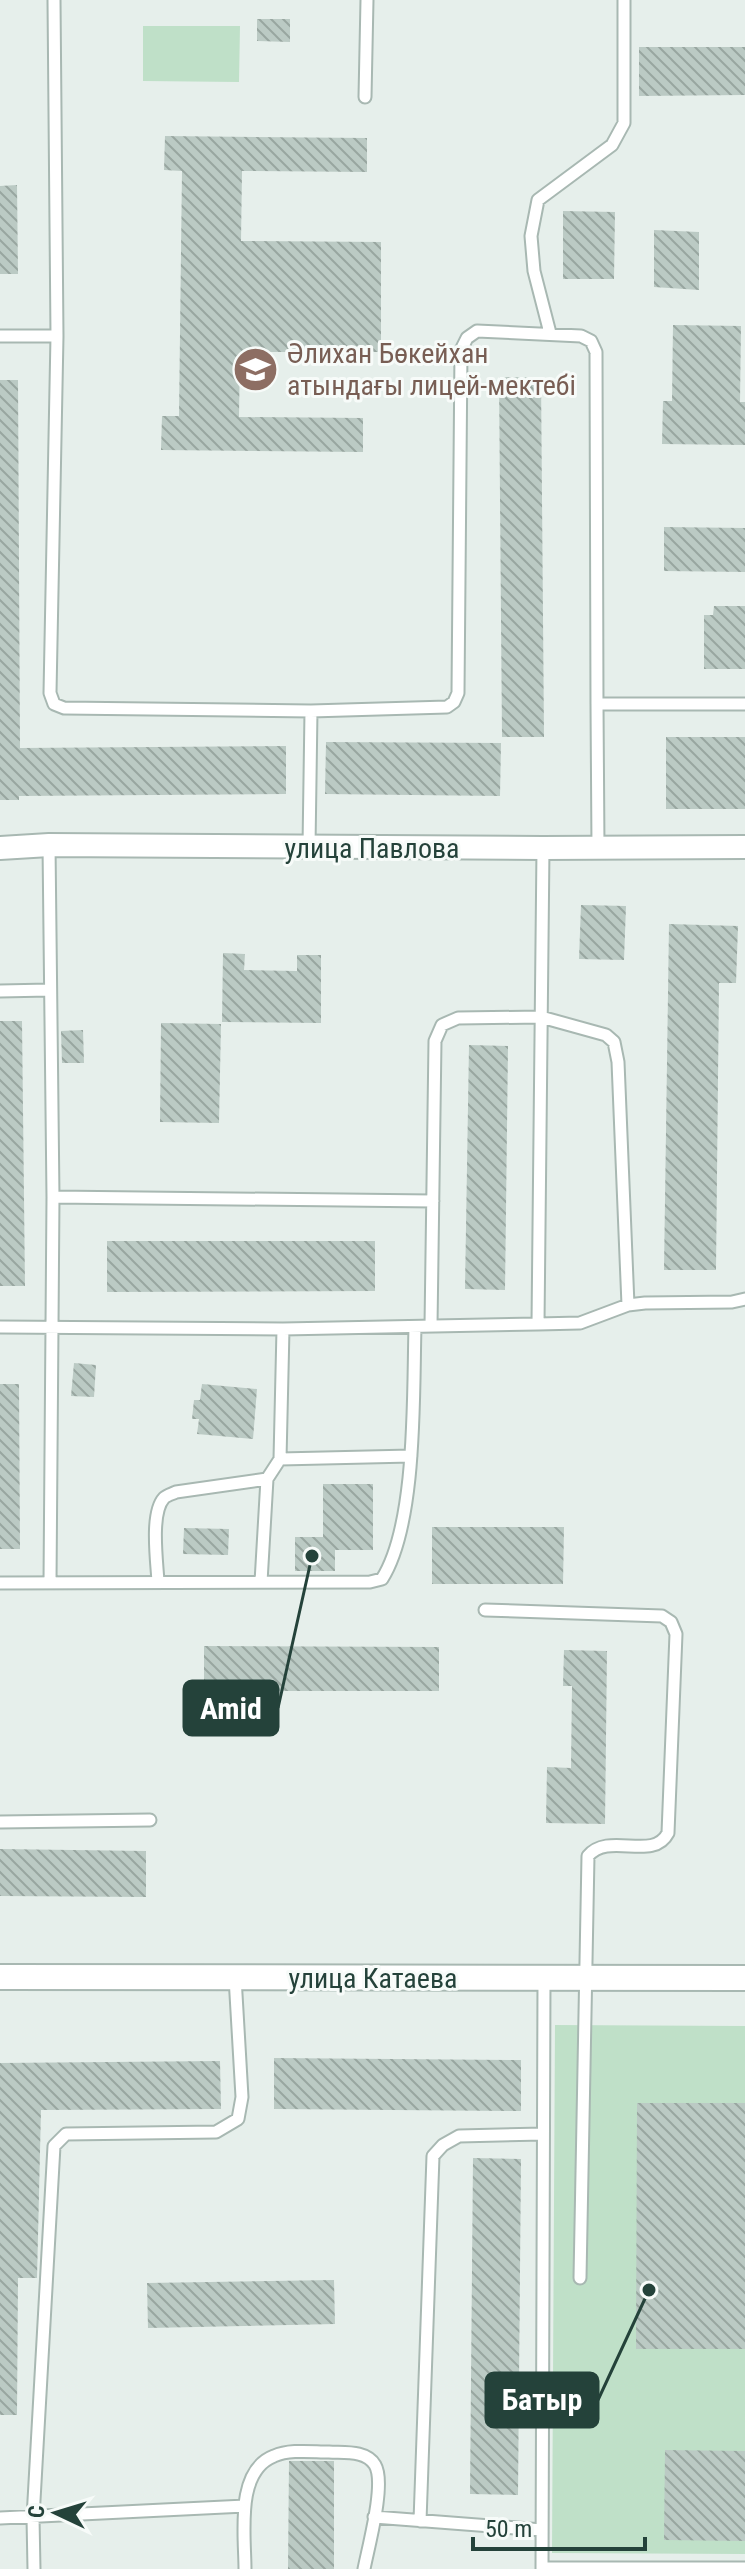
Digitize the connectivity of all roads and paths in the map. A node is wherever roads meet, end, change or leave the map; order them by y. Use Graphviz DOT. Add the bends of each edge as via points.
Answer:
graph roads {
  1 [pos="54,0"];
  2 [pos="367,0"];
  3 [pos="624,0"];
  4 [pos="365,97"];
  5 [pos="550,333"];
  6 [pos="0,336"];
  7 [pos="57,336"];
  8 [pos="597,704"];
  9 [pos="745,704"];
  10 [pos="311,711"];
  11 [pos="49,845"];
  12 [pos="745,847"];
  13 [pos="0,848"];
  14 [pos="309,848"];
  15 [pos="543,848"];
  16 [pos="598,848"];
  17 [pos="49,990"];
  18 [pos="0,991"];
  19 [pos="541,1017"];
  20 [pos="53,1197"];
  21 [pos="433,1201"];
  22 [pos="745,1299"];
  23 [pos="628,1305"];
  24 [pos="538,1324"];
  25 [pos="431,1326"];
  26 [pos="0,1327"];
  27 [pos="415,1327"];
  28 [pos="52,1328"];
  29 [pos="283,1329"];
  30 [pos="411,1456"];
  31 [pos="280,1459"];
  32 [pos="267,1479"];
  33 [pos="50,1582"];
  34 [pos="158,1582"];
  35 [pos="261,1582"];
  36 [pos="0,1583"];
  37 [pos="485,1610"];
  38 [pos="150,1820"];
  39 [pos="0,1822"];
  40 [pos="0,1977"];
  41 [pos="235,1977"];
  42 [pos="586,1978"];
  43 [pos="745,1978"];
  44 [pos="544,1979"];
  45 [pos="543,2134"];
  46 [pos="580,2278"];
  47 [pos="245,2506"];
  48 [pos="374,2517"];
  49 [pos="0,2518"];
  50 [pos="33,2518"];
  51 [pos="420,2521"];
  52 [pos="542,2530"];
  53 [pos="745,2568"];
  54 [pos="34,2569"];
  55 [pos="245,2569"];
  56 [pos="364,2569"];
  1 -- 7 [label="lane"];
  2 -- 4 [label="lane"];
  3 -- 5 [label="lane" via="624,123 612,145 538,200 531,236 534,271"];
  5 -- 8 [label="lane" via="581,336 596,352"];
  5 -- 10 [label="lane" via="477,331 461,350 454,702 447,707"];
  6 -- 7 [label="lane"];
  7 -- 10 [label="lane" via="50,693 54,704"];
  8 -- 9 [label="lane"];
  8 -- 16 [label="lane"];
  10 -- 14 [label="lane"];
  11 -- 13 [label="street, улица Павлова"];
  11 -- 14 [label="street, улица Павлова"];
  11 -- 17 [label="lane"];
  12 -- 16 [label="street, улица Павлова"];
  14 -- 15 [label="street, улица Павлова"];
  15 -- 16 [label="street, улица Павлова"];
  15 -- 19 [label="lane"];
  17 -- 18 [label="lane"];
  17 -- 20 [label="lane"];
  19 -- 21 [label="lane" via="458,1018 438,1031"];
  19 -- 23 [label="lane" via="606,1035 614,1042"];
  19 -- 24 [label="lane"];
  20 -- 21 [label="lane"];
  20 -- 28 [label="lane"];
  21 -- 25 [label="lane"];
  22 -- 23 [label="lane"];
  23 -- 24 [label="lane" via="580,1323"];
  24 -- 25 [label="lane"];
  25 -- 27 [label="lane"];
  26 -- 28 [label="lane"];
  27 -- 29 [label="lane"];
  27 -- 30 [label="lane"];
  28 -- 29 [label="lane"];
  28 -- 33 [label="lane"];
  29 -- 31 [label="lane"];
  30 -- 31 [label="lane"];
  30 -- 35 [label="lane" via="404,1512 391,1565 382,1579"];
  31 -- 32 [label="lane"];
  32 -- 34 [label="lane" via="189,1488 164,1498 156,1524"];
  32 -- 35 [label="lane"];
  33 -- 34 [label="lane"];
  33 -- 36 [label="lane"];
  34 -- 35 [label="lane"];
  37 -- 42 [label="lane" via="662,1616 676,1634 668,1833 656,1846 606,1845 588,1856"];
  38 -- 39 [label="lane"];
  40 -- 41 [label="street, улица Катаева"];
  41 -- 44 [label="street, улица Катаева"];
  41 -- 50 [label="lane" via="242,2097 238,2119 216,2132 66,2134 54,2146"];
  42 -- 43 [label="street, улица Катаева"];
  42 -- 44 [label="street, улица Катаева"];
  42 -- 46 [label="lane"];
  44 -- 45 [label="lane"];
  45 -- 51 [label="lane" via="459,2136 433,2156"];
  45 -- 52 [label="lane"];
  47 -- 48 [label="lane" via="262,2461 288,2452 351,2453 375,2465 379,2478"];
  47 -- 50 [label="lane"];
  47 -- 55 [label="lane"];
  48 -- 51 [label="lane"];
  48 -- 56 [label="lane"];
  49 -- 50 [label="lane"];
  50 -- 54 [label="lane"];
  51 -- 52 [label="lane"];
  52 -- 53 [label="lane" via="542,2568"];
}
